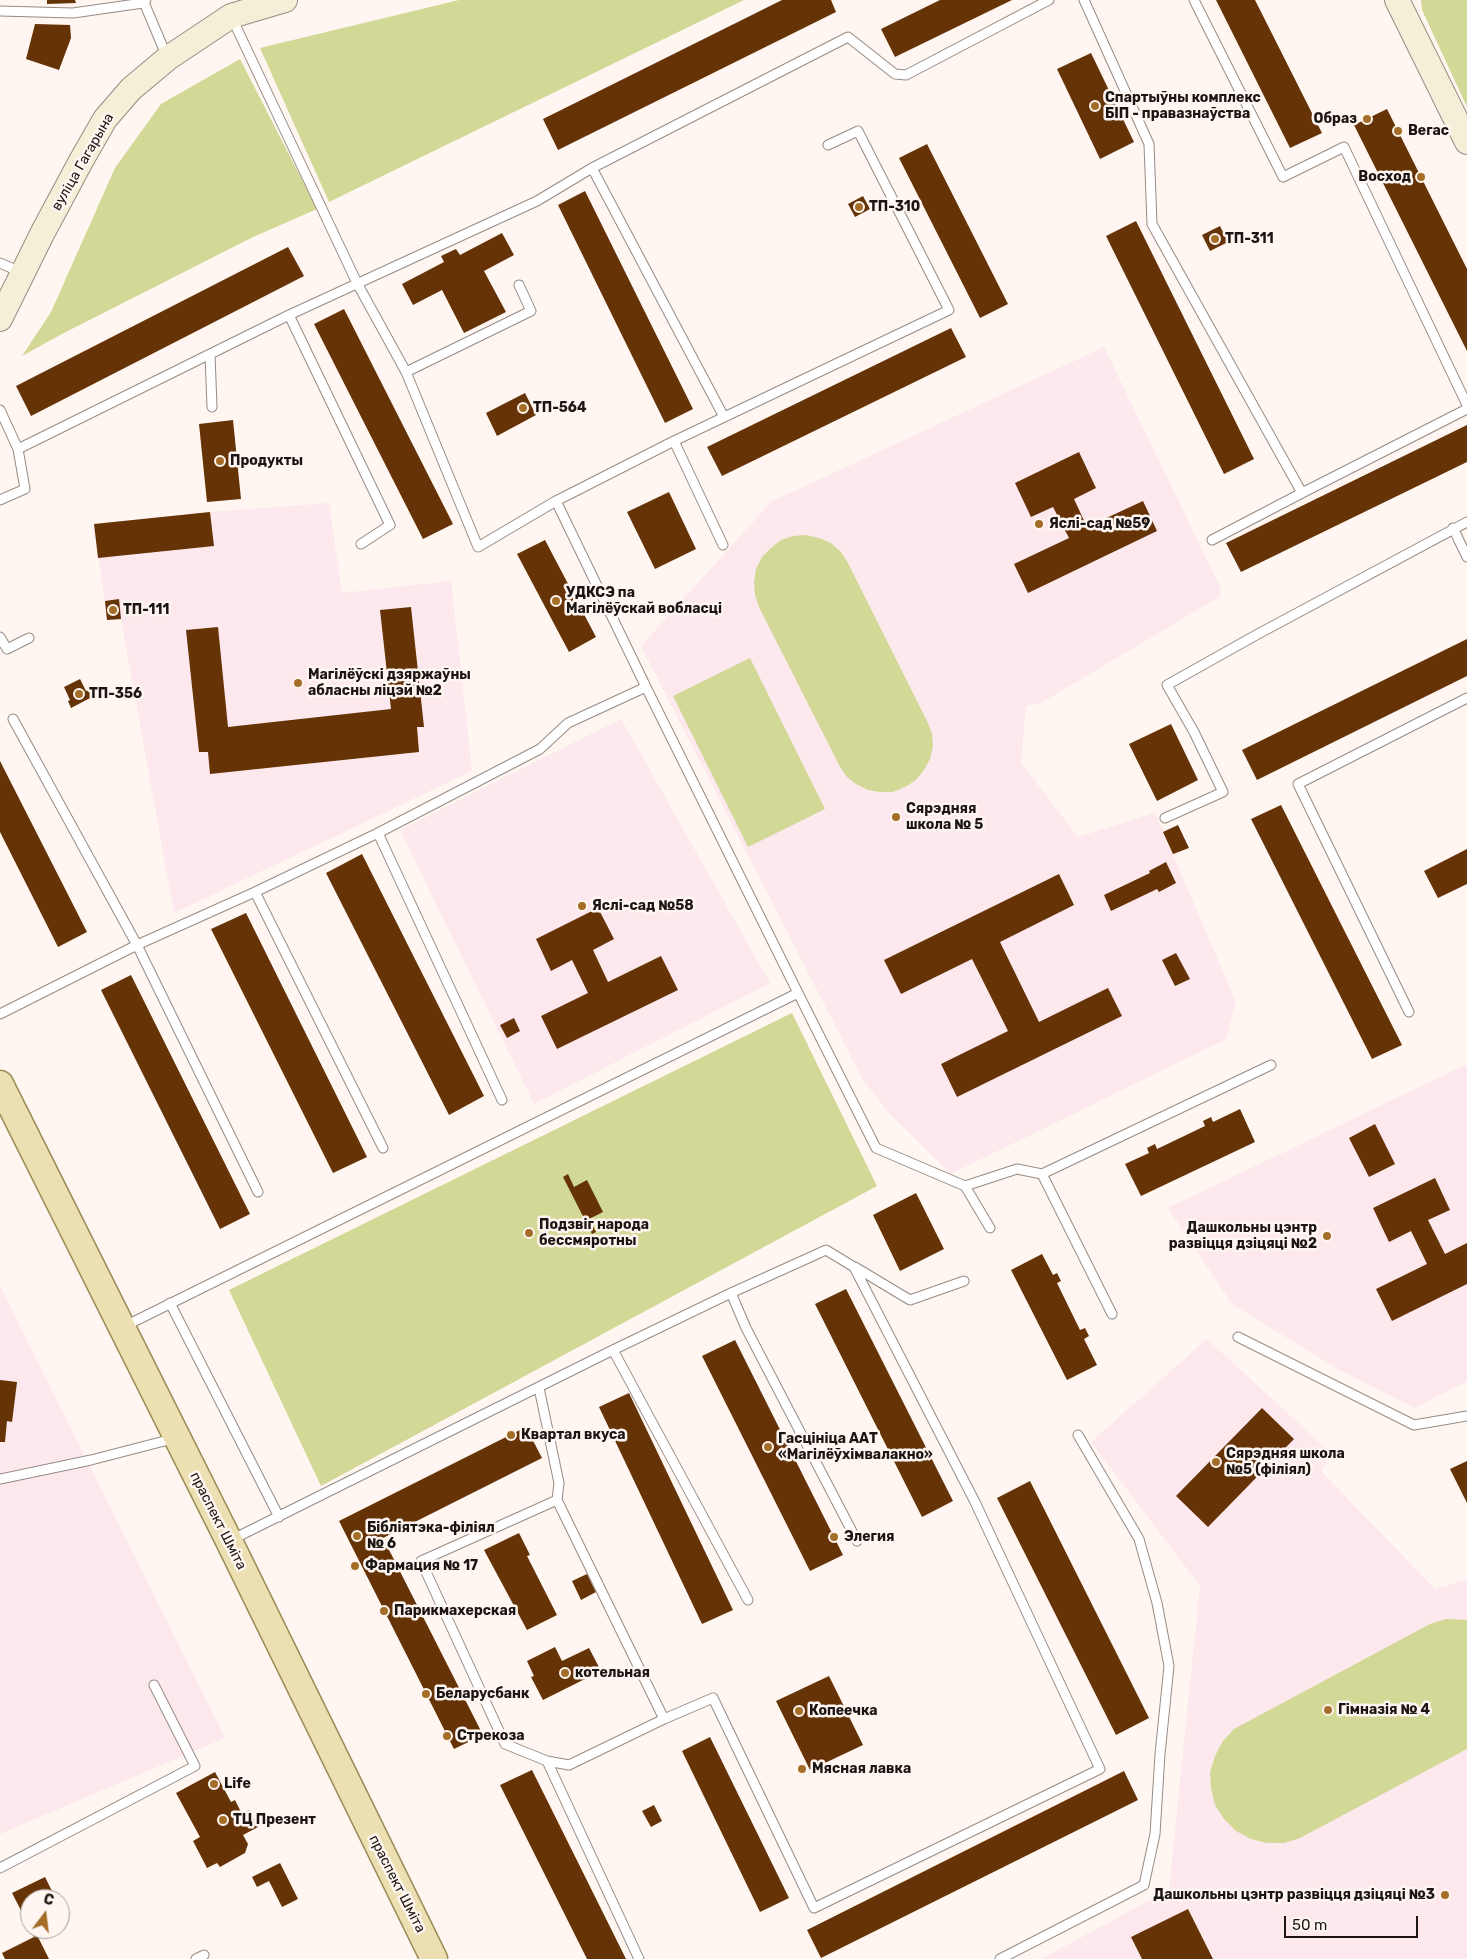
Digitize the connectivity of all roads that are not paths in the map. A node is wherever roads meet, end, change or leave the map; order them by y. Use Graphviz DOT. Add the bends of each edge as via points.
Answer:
graph roads {
  1 [pos="285,0"];
  2 [pos="1049,0"];
  3 [pos="1084,0"];
  4 [pos="1194,0"];
  5 [pos="1397,0"];
  6 [pos="144,1"];
  7 [pos="103,4"];
  8 [pos="0,11"];
  9 [pos="231,16"];
  10 [pos="168,58"];
  11 [pos="1467,142"];
  12 [pos="828,145"];
  13 [pos="592,168"];
  14 [pos="0,263"];
  15 [pos="24,274"];
  16 [pos="357,282"];
  17 [pos="518,285"];
  18 [pos="289,315"];
  19 [pos="0,319"];
  20 [pos="210,354"];
  21 [pos="406,372"];
  22 [pos="1467,405"];
  23 [pos="212,407"];
  24 [pos="1467,409"];
  25 [pos="0,410"];
  26 [pos="724,417"];
  27 [pos="674,441"];
  28 [pos="18,449"];
  29 [pos="1302,493"];
  30 [pos="0,500"];
  31 [pos="556,501"];
  32 [pos="1467,522"];
  33 [pos="1453,528"];
  34 [pos="1212,540"];
  35 [pos="361,544"];
  36 [pos="724,545"];
  37 [pos="1467,557"];
  38 [pos="0,637"];
  39 [pos="29,638"];
  40 [pos="646,688"];
  41 [pos="1467,698"];
  42 [pos="13,719"];
  43 [pos="1165,818"];
  44 [pos="378,833"];
  45 [pos="255,892"];
  46 [pos="137,945"];
  47 [pos="798,993"];
  48 [pos="1409,1012"];
  49 [pos="0,1014"];
  50 [pos="1271,1065"];
  51 [pos="0,1084"];
  52 [pos="502,1100"];
  53 [pos="384,1148"];
  54 [pos="1042,1174"];
  55 [pos="965,1186"];
  56 [pos="258,1192"];
  57 [pos="990,1228"];
  58 [pos="854,1267"];
  59 [pos="964,1281"];
  60 [pos="731,1293"];
  61 [pos="170,1303"];
  62 [pos="1112,1314"];
  63 [pos="122,1328"];
  64 [pos="1238,1337"];
  65 [pos="613,1350"];
  66 [pos="539,1388"];
  67 [pos="1467,1416"];
  68 [pos="1078,1435"];
  69 [pos="176,1438"];
  70 [pos="0,1479"];
  71 [pos="557,1500"];
  72 [pos="279,1517"];
  73 [pos="229,1541"];
  74 [pos="857,1542"];
  75 [pos="748,1600"];
  76 [pos="154,1685"];
  77 [pos="664,1719"];
  78 [pos="547,1761"];
  79 [pos="0,1868"];
  80 [pos="434,1959"];
  81 [pos="639,1959"];
  82 [pos="1000,1959"];
  1 -- 9 [label="main road, вуліца Гагарына"];
  2 -- 13 [label="lane" via="906,74 895,74 848,37"];
  3 -- 29 [label="lane" via="1149,144 1152,224"];
  4 -- 22 [label="lane" via="1283,177 1344,147"];
  5 -- 11 [label="main road"];
  6 -- 7 [label="lane"];
  6 -- 10 [label="lane"];
  7 -- 8 [label="lane" via="73,13"];
  9 -- 10 [label="main road, вуліца Гагарына"];
  9 -- 16 [label="lane"];
  10 -- 15 [label="main road, вуліца Гагарына" via="131,89 105,118"];
  12 -- 26 [label="lane" via="858,131 949,310"];
  13 -- 16 [label="lane" via="537,201"];
  13 -- 26 [label="lane"];
  14 -- 15 [label="lane"];
  15 -- 19 [label="main road, вуліца Гагарына"];
  16 -- 18 [label="lane"];
  16 -- 21 [label="lane"];
  17 -- 21 [label="lane" via="531,312"];
  18 -- 20 [label="lane"];
  18 -- 35 [label="lane" via="390,525"];
  20 -- 23 [label="lane"];
  20 -- 28 [label="lane"];
  21 -- 31 [label="lane" via="478,546"];
  24 -- 29 [label="lane"];
  25 -- 28 [label="lane"];
  26 -- 27 [label="lane"];
  27 -- 31 [label="lane"];
  27 -- 36 [label="lane"];
  28 -- 30 [label="lane" via="24,489"];
  29 -- 34 [label="lane"];
  31 -- 40 [label="lane"];
  32 -- 33 [label="lane"];
  33 -- 37 [label="lane"];
  33 -- 43 [label="lane" via="1167,685 1223,792"];
  38 -- 39 [label="lane" via="7,649"];
  40 -- 44 [label="lane" via="568,723 540,749"];
  40 -- 47 [label="lane"];
  41 -- 48 [label="lane" via="1298,784"];
  42 -- 46 [label="lane"];
  44 -- 45 [label="lane"];
  44 -- 52 [label="lane"];
  45 -- 46 [label="lane"];
  45 -- 53 [label="lane"];
  46 -- 49 [label="lane"];
  46 -- 56 [label="lane"];
  47 -- 55 [label="lane" via="876,1148"];
  47 -- 61 [label="lane"];
  50 -- 54 [label="lane"];
  51 -- 63 [label="main road, праспект Шміта"];
  54 -- 55 [label="lane" via="1017,1169"];
  54 -- 62 [label="lane"];
  55 -- 57 [label="lane"];
  58 -- 59 [label="lane" via="910,1300"];
  58 -- 60 [label="lane" via="826,1250"];
  58 -- 77 [label="lane" via="975,1502 1100,1769 814,1908 713,1698"];
  60 -- 65 [label="lane"];
  60 -- 74 [label="lane"];
  61 -- 63 [label="lane"];
  61 -- 72 [label="lane"];
  63 -- 69 [label="main road, праспект Шміта"];
  64 -- 67 [label="lane" via="1414,1425"];
  65 -- 66 [label="lane"];
  65 -- 75 [label="lane"];
  66 -- 71 [label="lane" via="559,1484"];
  66 -- 72 [label="lane"];
  68 -- 82 [label="lane" via="1139,1540 1157,1603 1169,1666 1155,1834 1144,1885"];
  69 -- 70 [label="lane"];
  69 -- 73 [label="main road, праспект Шміта"];
  71 -- 77 [label="lane"];
  71 -- 78 [label="lane" via="421,1560 505,1744"];
  72 -- 73 [label="lane"];
  73 -- 80 [label="main road, праспект Шміта"];
  76 -- 79 [label="lane" via="195,1766"];
  77 -- 78 [label="lane" via="569,1765"];
  78 -- 81 [label="lane"];
}
